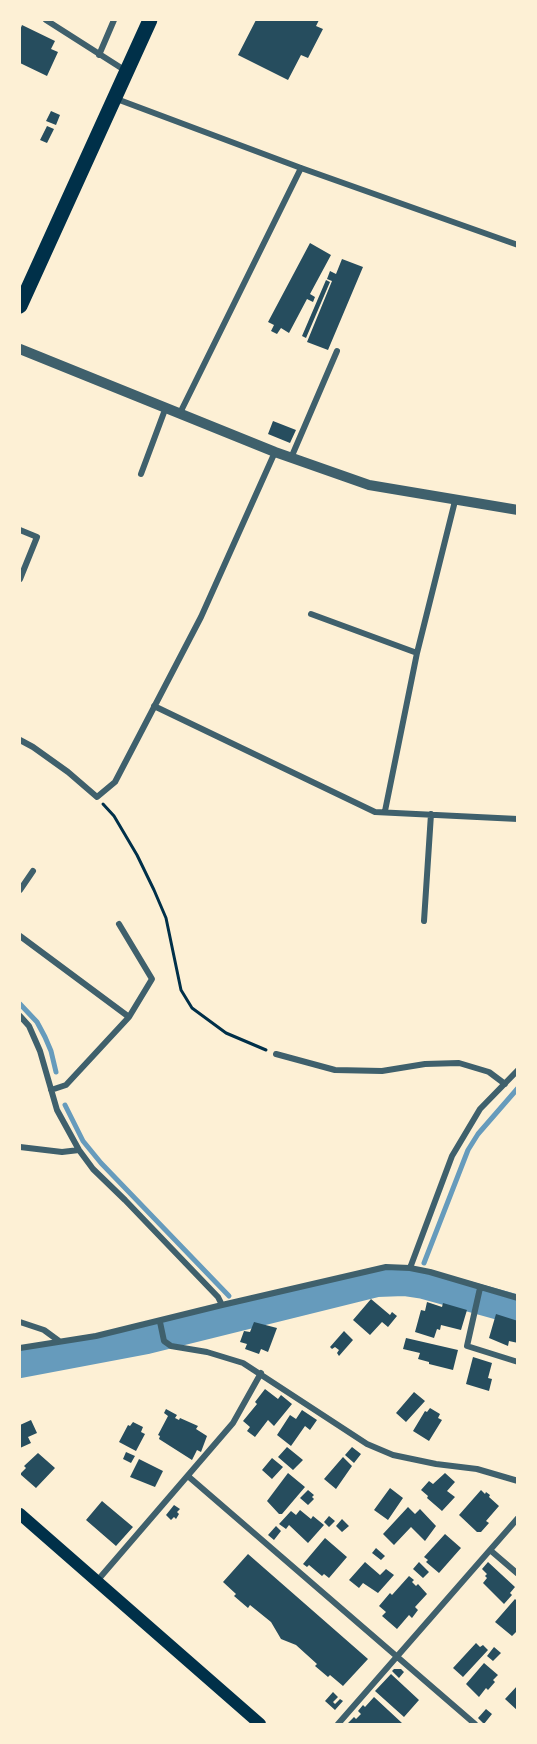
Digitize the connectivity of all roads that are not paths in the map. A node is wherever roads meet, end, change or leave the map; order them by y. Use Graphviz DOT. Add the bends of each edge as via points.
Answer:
graph roads {
  1 [pos="46,20"];
  2 [pos="114,20"];
  3 [pos="150,20"];
  4 [pos="99,55"];
  5 [pos="127,72"];
  6 [pos="114,98"];
  7 [pos="301,168"];
  8 [pos="518,245"];
  9 [pos="20,306"];
  10 [pos="20,349"];
  11 [pos="337,351"];
  12 [pos="166,407"];
  13 [pos="180,413"];
  14 [pos="275,452"];
  15 [pos="291,458"];
  16 [pos="141,474"];
  17 [pos="455,501"];
  18 [pos="518,510"];
  19 [pos="20,530"];
  20 [pos="20,579"];
  21 [pos="311,614"];
  22 [pos="417,653"];
  23 [pos="154,706"];
  24 [pos="20,740"];
  25 [pos="385,811"];
  26 [pos="431,814"];
  27 [pos="518,819"];
  28 [pos="33,871"];
  29 [pos="20,890"];
  30 [pos="424,921"];
  31 [pos="119,924"];
  32 [pos="20,936"];
  33 [pos="20,1016"];
  34 [pos="129,1017"];
  35 [pos="276,1054"];
  36 [pos="518,1070"];
  37 [pos="505,1084"];
  38 [pos="51,1090"];
  39 [pos="20,1147"];
  40 [pos="79,1150"];
  41 [pos="410,1268"];
  42 [pos="480,1288"];
  43 [pos="518,1298"];
  44 [pos="222,1305"];
  45 [pos="20,1322"];
  46 [pos="160,1322"];
  47 [pos="59,1341"];
  48 [pos="20,1348"];
  49 [pos="518,1362"];
  50 [pos="261,1373"];
  51 [pos="189,1477"];
  52 [pos="518,1481"];
  53 [pos="20,1514"];
  54 [pos="518,1518"];
  55 [pos="490,1550"];
  56 [pos="518,1574"];
  57 [pos="97,1581"];
  58 [pos="396,1656"];
  59 [pos="260,1725"];
  60 [pos="338,1725"];
  61 [pos="475,1725"];
  1 -- 4 [label="street"];
  2 -- 4 [label="street"];
  3 -- 5 [label="highway"];
  4 -- 5 [label="street"];
  5 -- 6 [label="highway"];
  6 -- 7 [label="street"];
  6 -- 9 [label="highway"];
  7 -- 8 [label="street"];
  7 -- 13 [label="street"];
  10 -- 12 [label="street"];
  11 -- 15 [label="street"];
  12 -- 13 [label="street"];
  12 -- 16 [label="street"];
  13 -- 14 [label="street"];
  14 -- 15 [label="street"];
  14 -- 23 [label="street" via="201,617"];
  15 -- 17 [label="street" via="369,485"];
  17 -- 18 [label="street"];
  17 -- 22 [label="street"];
  19 -- 20 [label="street" via="37,537"];
  21 -- 22 [label="street"];
  22 -- 25 [label="street"];
  23 -- 24 [label="street" via="115,782 98,797"];
  23 -- 25 [label="street" via="366,808"];
  25 -- 26 [label="street"];
  26 -- 27 [label="street"];
  26 -- 30 [label="street"];
  28 -- 29 [label="street"];
  31 -- 34 [label="street" via="152,979"];
  32 -- 34 [label="street"];
  33 -- 38 [label="street" via="40,1051"];
  34 -- 38 [label="street" via="66,1085"];
  35 -- 37 [label="street" via="335,1070 382,1071 459,1063 489,1072"];
  36 -- 37 [label="street"];
  37 -- 41 [label="street" via="480,1109 452,1156"];
  38 -- 40 [label="street" via="57,1110"];
  39 -- 40 [label="street"];
  40 -- 44 [label="street"];
  41 -- 42 [label="street"];
  41 -- 44 [label="street" via="387,1267"];
  42 -- 43 [label="street"];
  42 -- 49 [label="street" via="467,1346"];
  44 -- 46 [label="street"];
  45 -- 47 [label="street" via="44,1330"];
  46 -- 47 [label="street"];
  46 -- 50 [label="street" via="164,1341 171,1346 207,1352"];
  47 -- 48 [label="street"];
  50 -- 51 [label="street" via="233,1423"];
  50 -- 52 [label="street" via="376,1448"];
  51 -- 57 [label="street"];
  51 -- 58 [label="street"];
  53 -- 57 [label="main road"];
  54 -- 55 [label="street"];
  55 -- 56 [label="street"];
  55 -- 58 [label="street"];
  57 -- 59 [label="main road"];
  58 -- 60 [label="street"];
  58 -- 61 [label="street"];
}
